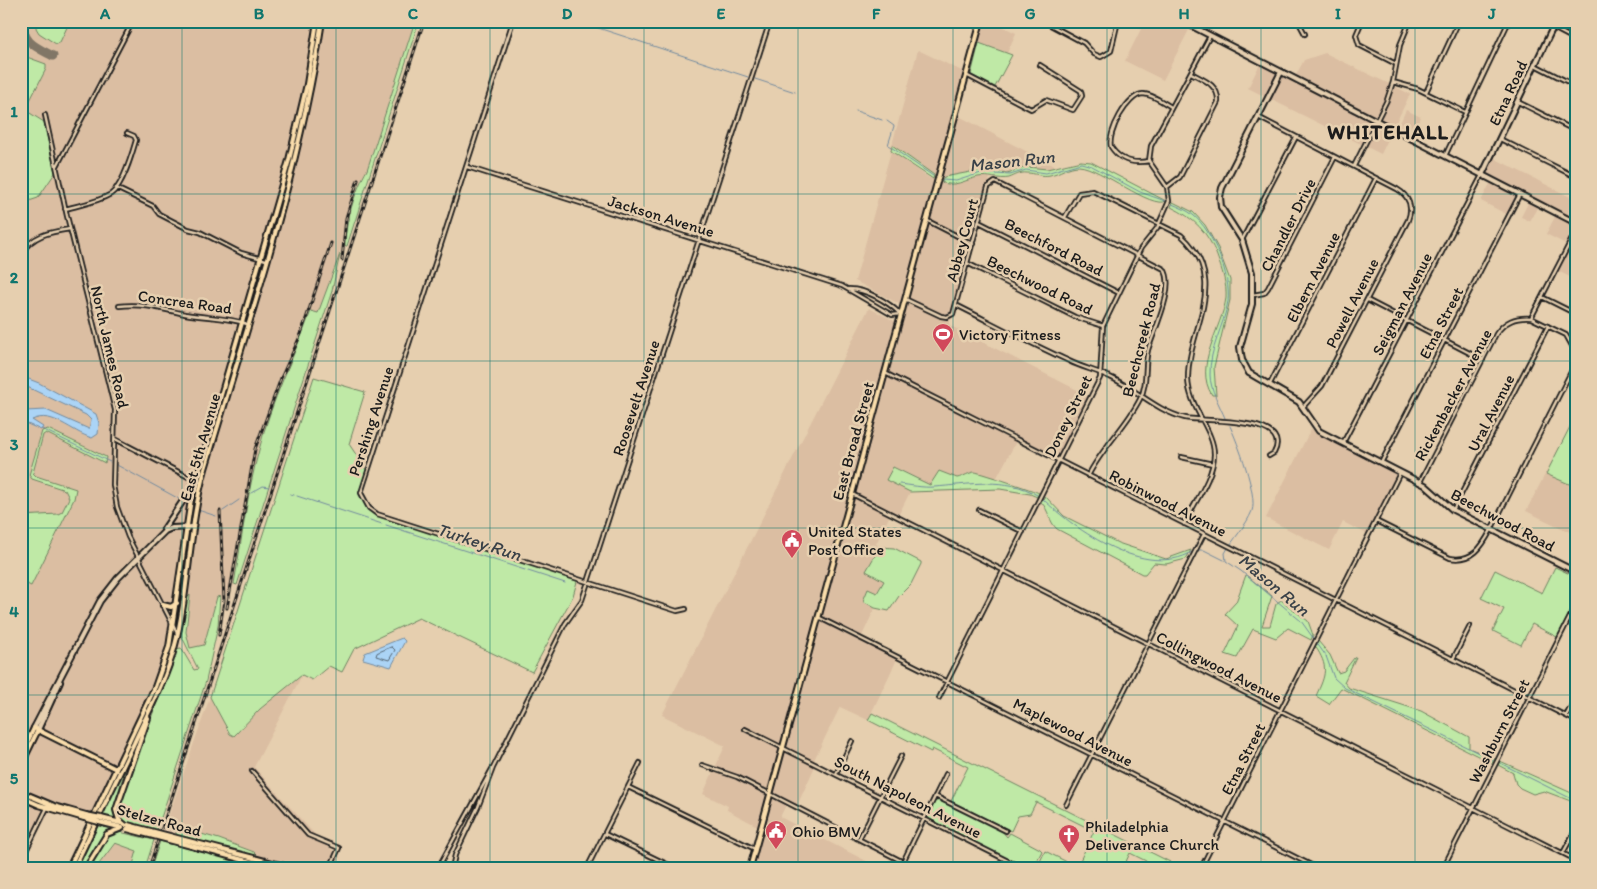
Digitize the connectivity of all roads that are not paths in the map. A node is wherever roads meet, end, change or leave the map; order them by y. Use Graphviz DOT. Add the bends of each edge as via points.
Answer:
graph roads {
  1 [pos="133,21"];
  2 [pos="317,21"];
  3 [pos="322,21"];
  4 [pos="513,21"];
  5 [pos="770,21"];
  6 [pos="981,21"];
  7 [pos="1043,21"];
  8 [pos="1118,21"];
  9 [pos="1182,21"];
  10 [pos="1298,21"];
  11 [pos="1362,21"];
  12 [pos="1410,21"];
  13 [pos="1459,21"];
  14 [pos="1509,21"];
  15 [pos="1540,21"];
  16 [pos="1556,21"];
  17 [pos="1553,28"];
  18 [pos="1306,34"];
  19 [pos="1210,36"];
  20 [pos="1576,40"];
  21 [pos="1396,64"];
  22 [pos="1040,65"];
  23 [pos="1535,65"];
  24 [pos="1281,72"];
  25 [pos="1191,73"];
  26 [pos="966,75"];
  27 [pos="1393,82"];
  28 [pos="1576,86"];
  29 [pos="1426,92"];
  30 [pos="1518,102"];
  31 [pos="1171,107"];
  32 [pos="1465,112"];
  33 [pos="45,115"];
  34 [pos="1258,117"];
  35 [pos="1377,121"];
  36 [pos="1576,132"];
  37 [pos="127,133"];
  38 [pos="1296,137"];
  39 [pos="1500,139"];
  40 [pos="1445,156"];
  41 [pos="1335,157"];
  42 [pos="1150,161"];
  43 [pos="1354,166"];
  44 [pos="56,167"];
  45 [pos="467,167"];
  46 [pos="1482,174"];
  47 [pos="1576,177"];
  48 [pos="1376,178"];
  49 [pos="992,182"];
  50 [pos="116,188"];
  51 [pos="1168,188"];
  52 [pos="1520,194"];
  53 [pos="65,209"];
  54 [pos="1065,217"];
  55 [pos="926,220"];
  56 [pos="979,222"];
  57 [pos="1576,223"];
  58 [pos="1159,224"];
  59 [pos="70,229"];
  60 [pos="1576,231"];
  61 [pos="1242,240"];
  62 [pos="697,241"];
  63 [pos="973,244"];
  64 [pos="21,254"];
  65 [pos="1138,255"];
  66 [pos="261,258"];
  67 [pos="266,260"];
  68 [pos="967,264"];
  69 [pos="848,289"];
  70 [pos="859,290"];
  71 [pos="1119,293"];
  72 [pos="856,295"];
  73 [pos="1253,295"];
  74 [pos="1542,297"];
  75 [pos="905,298"];
  76 [pos="878,299"];
  77 [pos="1366,300"];
  78 [pos="956,305"];
  79 [pos="119,306"];
  80 [pos="875,306"];
  81 [pos="900,314"];
  82 [pos="1576,314"];
  83 [pos="1531,318"];
  84 [pos="1406,320"];
  85 [pos="242,322"];
  86 [pos="248,324"];
  87 [pos="1103,326"];
  88 [pos="1548,326"];
  89 [pos="1445,340"];
  90 [pos="1576,353"];
  91 [pos="1483,360"];
  92 [pos="1576,362"];
  93 [pos="884,373"];
  94 [pos="1101,373"];
  95 [pos="1270,386"];
  96 [pos="1141,396"];
  97 [pos="1303,407"];
  98 [pos="1201,421"];
  99 [pos="115,439"];
  100 [pos="1343,443"];
  101 [pos="1269,456"];
  102 [pos="1180,457"];
  103 [pos="1059,460"];
  104 [pos="1381,463"];
  105 [pos="1213,464"];
  106 [pos="1400,473"];
  107 [pos="1088,476"];
  108 [pos="196,481"];
  109 [pos="201,482"];
  110 [pos="1420,482"];
  111 [pos="851,494"];
  112 [pos="979,510"];
  113 [pos="1453,510"];
  114 [pos="1376,521"];
  115 [pos="1184,524"];
  116 [pos="186,527"];
  117 [pos="192,527"];
  118 [pos="1491,530"];
  119 [pos="1023,532"];
  120 [pos="1204,534"];
  121 [pos="158,536"];
  122 [pos="138,557"];
  123 [pos="1003,571"];
  124 [pos="1576,572"];
  125 [pos="588,583"];
  126 [pos="1336,600"];
  127 [pos="177,603"];
  128 [pos="163,605"];
  129 [pos="1576,605"];
  130 [pos="686,609"];
  131 [pos="818,617"];
  132 [pos="1470,626"];
  133 [pos="174,627"];
  134 [pos="178,634"];
  135 [pos="1148,644"];
  136 [pos="1453,659"];
  137 [pos="947,682"];
  138 [pos="158,693"];
  139 [pos="1529,697"];
  140 [pos="1576,697"];
  141 [pos="939,698"];
  142 [pos="1280,710"];
  143 [pos="1566,716"];
  144 [pos="1576,722"];
  145 [pos="36,729"];
  146 [pos="745,729"];
  147 [pos="852,741"];
  148 [pos="782,748"];
  149 [pos="1092,754"];
  150 [pos="21,755"];
  151 [pos="901,756"];
  152 [pos="640,763"];
  153 [pos="21,765"];
  154 [pos="702,765"];
  155 [pos="493,768"];
  156 [pos="118,770"];
  157 [pos="252,771"];
  158 [pos="836,774"];
  159 [pos="946,774"];
  160 [pos="628,787"];
  161 [pos="21,792"];
  162 [pos="770,794"];
  163 [pos="21,796"];
  164 [pos="880,796"];
  165 [pos="935,796"];
  166 [pos="1066,805"];
  167 [pos="47,808"];
  168 [pos="1474,808"];
  169 [pos="85,816"];
  170 [pos="925,818"];
  171 [pos="1224,821"];
  172 [pos="125,827"];
  173 [pos="1576,829"];
  174 [pos="1006,832"];
  175 [pos="605,834"];
  176 [pos="858,839"];
  177 [pos="180,841"];
  178 [pos="755,849"];
  179 [pos="1563,853"];
  180 [pos="21,860"];
  181 [pos="1576,860"];
  182 [pos="903,861"];
  183 [pos="69,868"];
  184 [pos="74,868"];
  185 [pos="86,868"];
  186 [pos="273,868"];
  187 [pos="292,868"];
  188 [pos="330,868"];
  189 [pos="438,868"];
  190 [pos="452,868"];
  191 [pos="587,868"];
  192 [pos="674,868"];
  193 [pos="750,868"];
  194 [pos="900,868"];
  195 [pos="915,868"];
  196 [pos="1022,868"];
  197 [pos="1201,868"];
  198 [pos="1317,868"];
  199 [pos="1443,868"];
  1 -- 44 [label="street"];
  2 -- 66 [label="main road, East 5th Avenue" via="299,119"];
  3 -- 67 [label="main road, East 5th Avenue" via="304,121"];
  4 -- 45 [label="street, Pershing Avenue"];
  5 -- 62 [label="street, Roosevelt Avenue"];
  6 -- 26 [label="main road, East Broad Street"];
  7 -- 8 [label="street" via="1084,43 1101,57 1111,51"];
  9 -- 19 [label="street"];
  10 -- 18 [label="street"];
  11 -- 21 [label="street" via="1356,35 1359,45"];
  12 -- 21 [label="street"];
  13 -- 29 [label="street"];
  14 -- 32 [label="street"];
  15 -- 17 [label="street"];
  16 -- 17 [label="street, Etna Road"];
  17 -- 20 [label="street"];
  17 -- 23 [label="street, Etna Road"];
  19 -- 24 [label="street"];
  19 -- 25 [label="street"];
  21 -- 27 [label="street"];
  22 -- 26 [label="street" via="1081,91 1082,96 1073,110 1046,100 1031,109"];
  23 -- 28 [label="street"];
  23 -- 30 [label="street, Etna Road"];
  24 -- 34 [label="street"];
  24 -- 35 [label="street"];
  25 -- 31 [label="street"];
  25 -- 51 [label="street" via="1212,86 1218,102 1180,177"];
  26 -- 55 [label="main road, East Broad Street"];
  27 -- 29 [label="street"];
  27 -- 35 [label="street"];
  29 -- 32 [label="street"];
  30 -- 36 [label="street"];
  30 -- 39 [label="street, Etna Road"];
  31 -- 42 [label="street" via="1151,146"];
  31 -- 42 [label="street" via="1146,94 1136,96 1126,105 1111,134 1111,147 1118,155 1134,163"];
  32 -- 40 [label="street"];
  33 -- 44 [label="street, North James Road"];
  34 -- 38 [label="street"];
  34 -- 61 [label="street" via="1220,197 1222,212"];
  35 -- 40 [label="street"];
  35 -- 43 [label="street"];
  37 -- 50 [label="street" via="136,140"];
  38 -- 41 [label="street"];
  38 -- 61 [label="street"];
  39 -- 46 [label="street, Etna Road"];
  39 -- 47 [label="street"];
  40 -- 46 [label="street"];
  41 -- 43 [label="street"];
  41 -- 73 [label="street, Chandler Drive" via="1268,288 1264,293"];
  42 -- 51 [label="street"];
  43 -- 48 [label="street"];
  44 -- 53 [label="street, North James Road"];
  45 -- 62 [label="street, Jackson Avenue"];
  45 -- 125 [label="street, Pershing Avenue" via="361,493 369,508 377,514"];
  46 -- 52 [label="street"];
  46 -- 84 [label="street, Seigman Avenue"];
  48 -- 77 [label="street, Powell Avenue" via="1401,191 1410,204 1408,220"];
  48 -- 95 [label="street, Elbern Avenue"];
  49 -- 54 [label="street, Beechcreek Road"];
  49 -- 56 [label="street, Abbey Court"];
  50 -- 53 [label="street" via="105,197"];
  50 -- 66 [label="street" via="154,206 159,214 188,229 241,253"];
  51 -- 58 [label="street, Doney Street" via="1169,201"];
  52 -- 57 [label="street"];
  52 -- 89 [label="street, Etna Street"];
  53 -- 59 [label="street, North James Road"];
  54 -- 58 [label="street" via="1076,195 1088,190"];
  54 -- 65 [label="street, Beechcreek Road"];
  55 -- 63 [label="street, Beechwood Road"];
  55 -- 75 [label="main road, East Broad Street"];
  56 -- 63 [label="street, Abbey Court"];
  56 -- 71 [label="street, Beechford Road"];
  58 -- 65 [label="street, Doney Street"];
  58 -- 98 [label="street" via="1189,244 1199,262 1204,282 1202,316 1189,360 1188,379 1191,398"];
  59 -- 64 [label="street" via="48,232 34,239"];
  59 -- 99 [label="street, North James Road" via="115,410"];
  60 -- 74 [label="street"];
  61 -- 73 [label="street" via="1252,273"];
  62 -- 69 [label="street, Jackson Avenue"];
  62 -- 125 [label="street, Roosevelt Avenue"];
  63 -- 68 [label="street, Abbey Court"];
  65 -- 71 [label="street, Doney Street"];
  65 -- 96 [label="street, Beechcreek Road" via="1161,267 1168,279 1149,350"];
  66 -- 67 [label="street"];
  66 -- 85 [label="main road, East 5th Avenue"];
  67 -- 86 [label="main road, East 5th Avenue"];
  68 -- 78 [label="street, Abbey Court"];
  68 -- 87 [label="street, Beechwood Road" via="1075,317"];
  69 -- 70 [label="street, Jackson Avenue"];
  69 -- 72 [label="street, Jackson Avenue"];
  70 -- 72 [label="street"];
  70 -- 76 [label="street, Jackson Avenue"];
  71 -- 87 [label="street, Doney Street"];
  72 -- 80 [label="street, Jackson Avenue"];
  73 -- 95 [label="street" via="1240,352 1250,373"];
  74 -- 82 [label="street"];
  74 -- 83 [label="street"];
  75 -- 78 [label="street" via="944,317 953,314"];
  75 -- 81 [label="main road, East Broad Street"];
  76 -- 80 [label="street"];
  76 -- 81 [label="street, Jackson Avenue"];
  77 -- 84 [label="street"];
  77 -- 97 [label="street, Powell Avenue" via="1322,386"];
  78 -- 94 [label="street" via="1062,358"];
  79 -- 85 [label="street, Concrea Road" via="157,306"];
  80 -- 81 [label="street, Jackson Avenue" via="892,315"];
  81 -- 93 [label="main road, East Broad Street"];
  83 -- 88 [label="street"];
  83 -- 91 [label="street, Rickenbacker Avenue" via="1517,318 1505,324"];
  84 -- 89 [label="street"];
  84 -- 100 [label="street, Seigman Avenue"];
  85 -- 86 [label="street, Concrea Road"];
  85 -- 108 [label="main road, East 5th Avenue"];
  86 -- 109 [label="main road, East 5th Avenue"];
  87 -- 94 [label="street, Doney Street"];
  88 -- 90 [label="street" via="1566,335"];
  88 -- 113 [label="street, Ural Avenue"];
  89 -- 91 [label="street"];
  89 -- 104 [label="street, Etna Street"];
  91 -- 110 [label="street, Rickenbacker Avenue"];
  92 -- 118 [label="street"];
  93 -- 103 [label="street, Robinwood Avenue"];
  93 -- 111 [label="main road, East Broad Street"];
  94 -- 96 [label="street"];
  94 -- 103 [label="street, Doney Street"];
  95 -- 97 [label="street" via="1294,398"];
  96 -- 98 [label="street" via="1170,413"];
  96 -- 107 [label="street, Beechcreek Road"];
  97 -- 100 [label="street, Beechwood Road" via="1319,431"];
  98 -- 101 [label="street" via="1266,428 1276,444 1274,453"];
  98 -- 105 [label="street" via="1212,442"];
  99 -- 108 [label="street"];
  99 -- 122 [label="street, North James Road" via="113,485 116,507"];
  100 -- 104 [label="street, Beechwood Road"];
  102 -- 105 [label="street"];
  103 -- 107 [label="street, Robinwood Avenue"];
  103 -- 119 [label="street, Doney Street"];
  104 -- 106 [label="street, Beechwood Road"];
  105 -- 115 [label="street"];
  106 -- 110 [label="street, Beechwood Road"];
  106 -- 114 [label="street, Etna Street"];
  107 -- 115 [label="street, Robinwood Avenue"];
  108 -- 109 [label="street"];
  108 -- 116 [label="main road, East 5th Avenue"];
  108 -- 121 [label="street"];
  109 -- 117 [label="main road, East 5th Avenue"];
  110 -- 113 [label="street, Beechwood Road"];
  111 -- 123 [label="street, Collingwood Avenue"];
  111 -- 131 [label="main road, East Broad Street"];
  112 -- 119 [label="street"];
  113 -- 118 [label="street, Beechwood Road"];
  114 -- 118 [label="street" via="1457,559 1476,553"];
  114 -- 126 [label="street, Etna Street"];
  115 -- 120 [label="street, Robinwood Avenue"];
  116 -- 117 [label="street"];
  116 -- 121 [label="street" via="168,529"];
  116 -- 127 [label="main road, East 5th Avenue"];
  117 -- 134 [label="main road, East 5th Avenue"];
  118 -- 124 [label="street, Beechwood Road"];
  119 -- 123 [label="street, Doney Street"];
  120 -- 126 [label="street, Robinwood Avenue"];
  120 -- 135 [label="street"];
  121 -- 122 [label="street"];
  122 -- 128 [label="street, North James Road"];
  122 -- 145 [label="street" via="100,601"];
  123 -- 135 [label="street, Collingwood Avenue"];
  123 -- 137 [label="street, Doney Street"];
  125 -- 130 [label="street, Pershing Avenue" via="677,611"];
  125 -- 155 [label="street, Roosevelt Avenue"];
  126 -- 136 [label="street, Robinwood Avenue"];
  126 -- 142 [label="street, Etna Street"];
  127 -- 128 [label="main road" via="169,608"];
  127 -- 133 [label="main road, East 5th Avenue"];
  128 -- 133 [label="street, North James Road"];
  129 -- 139 [label="street, Washburn Street"];
  131 -- 137 [label="street, Maplewood Avenue"];
  131 -- 148 [label="main road, East Broad Street"];
  132 -- 136 [label="street"];
  133 -- 134 [label="street, North James Road"];
  133 -- 156 [label="main road, East 5th Avenue" via="158,682"];
  134 -- 138 [label="main road, East 5th Avenue"];
  135 -- 142 [label="street, Collingwood Avenue"];
  135 -- 149 [label="street"];
  136 -- 139 [label="street, Robinwood Avenue"];
  137 -- 141 [label="street, Doney Street"];
  137 -- 149 [label="street, Maplewood Avenue"];
  138 -- 156 [label="main road, East 5th Avenue"];
  138 -- 172 [label="main road" via="116,810"];
  139 -- 143 [label="street, Robinwood Avenue"];
  139 -- 168 [label="street, Washburn Street"];
  140 -- 143 [label="street"];
  142 -- 168 [label="street, Collingwood Avenue"];
  142 -- 171 [label="street, Etna Street"];
  143 -- 144 [label="street, Robinwood Avenue"];
  145 -- 150 [label="main road"];
  145 -- 153 [label="main road"];
  145 -- 156 [label="main road"];
  146 -- 148 [label="street, South Napoleon Avenue"];
  147 -- 158 [label="street"];
  148 -- 158 [label="street, South Napoleon Avenue"];
  148 -- 162 [label="main road, East Broad Street"];
  149 -- 166 [label="street"];
  149 -- 171 [label="street, Maplewood Avenue"];
  151 -- 164 [label="street"];
  152 -- 160 [label="street"];
  154 -- 162 [label="street"];
  155 -- 189 [label="street, Roosevelt Avenue"];
  155 -- 190 [label="street, Roosevelt Avenue"];
  156 -- 183 [label="main road, East 5th Avenue"];
  156 -- 184 [label="main road, East 5th Avenue"];
  157 -- 188 [label="street" via="308,835 339,848"];
  158 -- 164 [label="street, South Napoleon Avenue"];
  159 -- 165 [label="street"];
  160 -- 175 [label="street"];
  160 -- 178 [label="street"];
  161 -- 169 [label="main road, Stelzer Road"];
  162 -- 176 [label="street"];
  162 -- 178 [label="main road, East Broad Street"];
  163 -- 167 [label="main road, Stelzer Road"];
  164 -- 170 [label="street, South Napoleon Avenue"];
  164 -- 176 [label="street"];
  165 -- 170 [label="street"];
  165 -- 174 [label="street"];
  167 -- 169 [label="main road, Stelzer Road"];
  167 -- 180 [label="street"];
  168 -- 179 [label="street, Collingwood Avenue"];
  168 -- 199 [label="street, Washburn Street"];
  169 -- 172 [label="main road, Stelzer Road, bridge"];
  170 -- 182 [label="street"];
  170 -- 196 [label="street, South Napoleon Avenue"];
  171 -- 197 [label="street, Etna Street"];
  171 -- 198 [label="street, Maplewood Avenue"];
  172 -- 177 [label="main road, Stelzer Road, bridge"];
  172 -- 185 [label="main road" via="107,834"];
  173 -- 179 [label="street"];
  175 -- 191 [label="street"];
  175 -- 192 [label="street"];
  176 -- 182 [label="street"];
  177 -- 186 [label="main road, Stelzer Road"];
  177 -- 187 [label="main road, Stelzer Road"];
  178 -- 193 [label="main road, East Broad Street"];
  179 -- 181 [label="street, Collingwood Avenue"];
  182 -- 194 [label="street"];
  182 -- 195 [label="street"];
}
